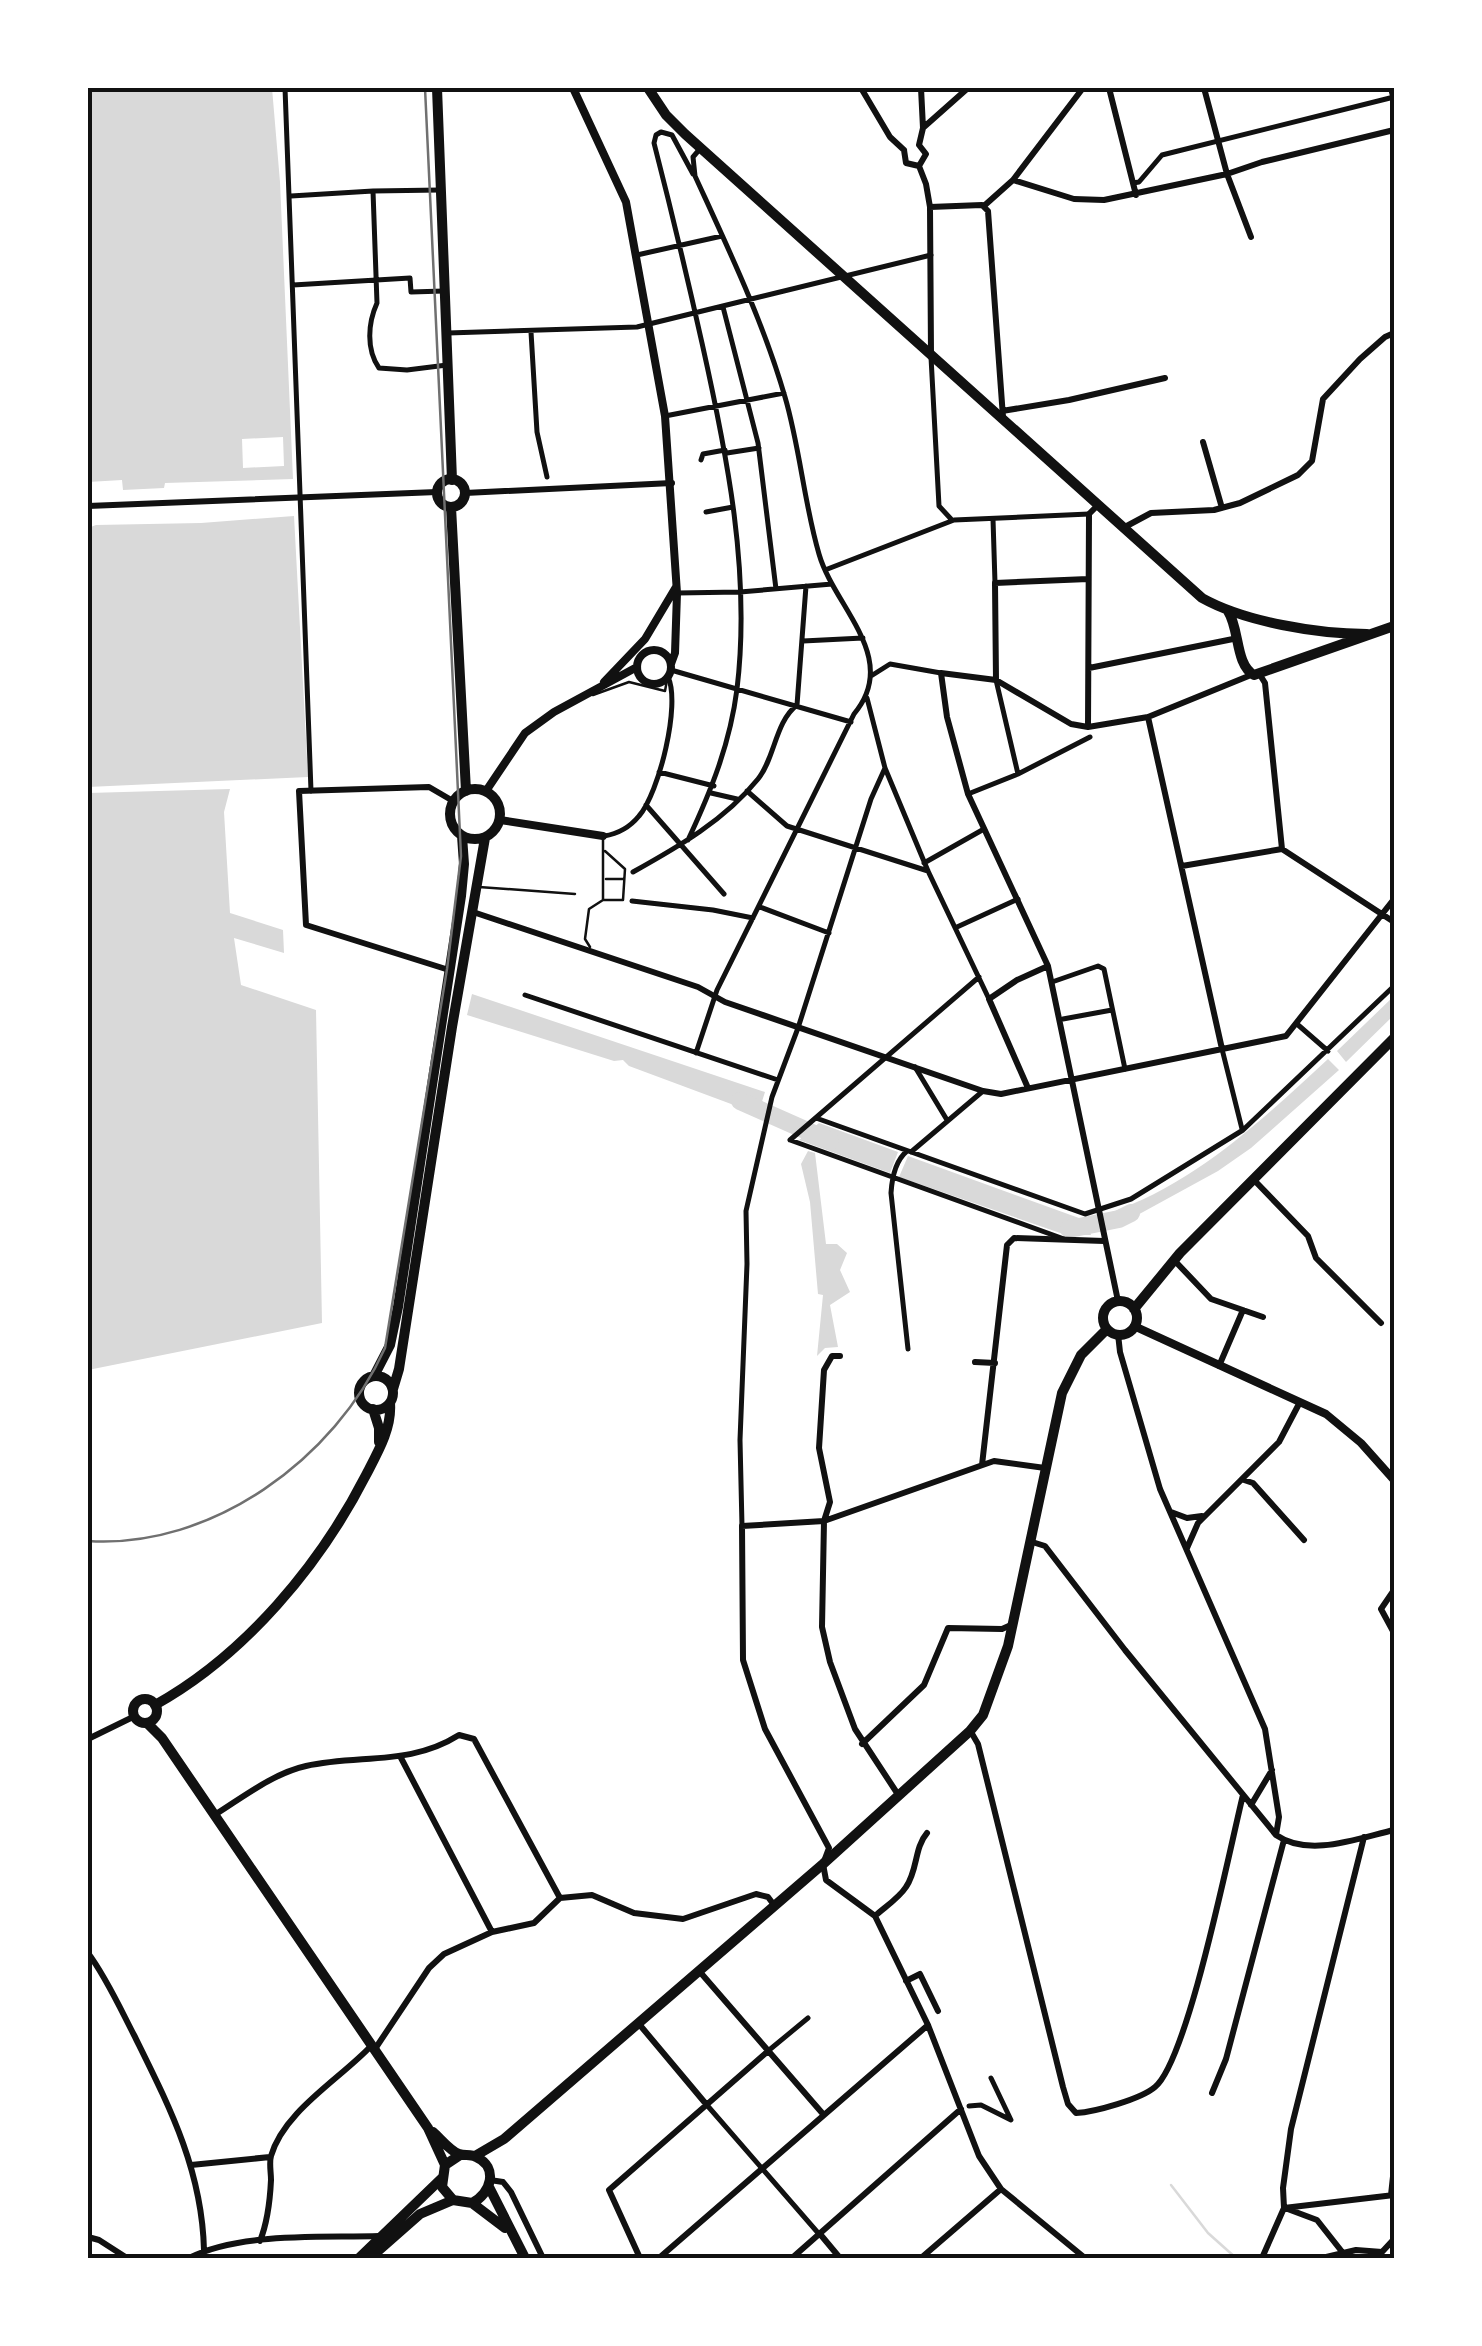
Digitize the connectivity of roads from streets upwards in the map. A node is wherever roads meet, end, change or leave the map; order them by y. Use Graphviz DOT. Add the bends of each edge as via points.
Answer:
graph roads {
  1 [pos="285,88"];
  2 [pos="437,88"];
  3 [pos="573,88"];
  4 [pos="648,88"];
  5 [pos="861,88"];
  6 [pos="921,88"];
  7 [pos="968,88"];
  8 [pos="1083,88"];
  9 [pos="1108,88"];
  10 [pos="1204,88"];
  11 [pos="1392,88"];
  12 [pos="1394,99"];
  13 [pos="923,128"];
  14 [pos="1394,130"];
  15 [pos="1218,139"];
  16 [pos="919,145"];
  17 [pos="701,148"];
  18 [pos="904,150"];
  19 [pos="918,166"];
  20 [pos="1227,174"];
  21 [pos="696,176"];
  22 [pos="1013,180"];
  23 [pos="1133,183"];
  24 [pos="440,190"];
  25 [pos="373,191"];
  26 [pos="1136,195"];
  27 [pos="290,196"];
  28 [pos="985,205"];
  29 [pos="930,207"];
  30 [pos="722,236"];
  31 [pos="1251,237"];
  32 [pos="680,246"];
  33 [pos="637,254"];
  34 [pos="932,255"];
  35 [pos="841,278"];
  36 [pos="376,280"];
  37 [pos="294,285"];
  38 [pos="444,291"];
  39 [pos="750,300"];
  40 [pos="723,306"];
  41 [pos="695,314"];
  42 [pos="650,325"];
  43 [pos="532,331"];
  44 [pos="446,333"];
  45 [pos="1394,334"];
  46 [pos="931,357"];
  47 [pos="447,365"];
  48 [pos="1165,378"];
  49 [pos="784,393"];
  50 [pos="749,401"];
  51 [pos="716,408"];
  52 [pos="665,416"];
  53 [pos="1003,416"];
  54 [pos="1203,442"];
  55 [pos="759,448"];
  56 [pos="726,452"];
  57 [pos="701,460"];
  58 [pos="548,477"];
  59 [pos="452,480"];
  60 [pos="672,483"];
  61 [pos="437,492"];
  62 [pos="465,493"];
  63 [pos="302,498"];
  64 [pos="88,506"];
  65 [pos="451,507"];
  66 [pos="733,507"];
  67 [pos="1222,508"];
  68 [pos="1093,510"];
  69 [pos="706,512"];
  70 [pos="993,518"];
  71 [pos="954,520"];
  72 [pos="1122,528"];
  73 [pos="825,570"];
  74 [pos="1088,579"];
  75 [pos="995,583"];
  76 [pos="832,584"];
  77 [pos="806,586"];
  78 [pos="776,588"];
  79 [pos="740,592"];
  80 [pos="674,593"];
  81 [pos="1227,610"];
  82 [pos="1276,622"];
  83 [pos="1300,626"];
  84 [pos="1394,626"];
  85 [pos="1238,634"];
  86 [pos="1367,634"];
  87 [pos="863,638"];
  88 [pos="645,639"];
  89 [pos="803,640"];
  90 [pos="1309,655"];
  91 [pos="640,657"];
  92 [pos="624,663"];
  93 [pos="637,667"];
  94 [pos="1089,668"];
  95 [pos="669,672"];
  96 [pos="941,673"];
  97 [pos="1256,674"];
  98 [pos="870,676"];
  99 [pos="996,680"];
  100 [pos="737,687"];
  101 [pos="592,691"];
  102 [pos="868,698"];
  103 [pos="797,706"];
  104 [pos="1148,716"];
  105 [pos="850,722"];
  106 [pos="1088,727"];
  107 [pos="1090,737"];
  108 [pos="885,768"];
  109 [pos="658,772"];
  110 [pos="1018,774"];
  111 [pos="466,790"];
  112 [pos="712,790"];
  113 [pos="311,791"];
  114 [pos="486,791"];
  115 [pos="747,791"];
  116 [pos="968,794"];
  117 [pos="738,800"];
  118 [pos="453,801"];
  119 [pos="646,805"];
  120 [pos="500,820"];
  121 [pos="796,828"];
  122 [pos="984,829"];
  123 [pos="462,836"];
  124 [pos="603,836"];
  125 [pos="485,838"];
  126 [pos="685,842"];
  127 [pos="857,846"];
  128 [pos="1282,849"];
  129 [pos="924,863"];
  130 [pos="1182,866"];
  131 [pos="928,871"];
  132 [pos="634,872"];
  133 [pos="724,894"];
  134 [pos="1018,899"];
  135 [pos="1394,900"];
  136 [pos="632,902"];
  137 [pos="760,907"];
  138 [pos="473,912"];
  139 [pos="1383,914"];
  140 [pos="754,918"];
  141 [pos="1394,922"];
  142 [pos="957,927"];
  143 [pos="829,934"];
  144 [pos="1048,966"];
  145 [pos="450,970"];
  146 [pos="979,977"];
  147 [pos="1050,982"];
  148 [pos="1394,986"];
  149 [pos="525,995"];
  150 [pos="714,996"];
  151 [pos="989,998"];
  152 [pos="1112,1010"];
  153 [pos="1063,1019"];
  154 [pos="1297,1024"];
  155 [pos="798,1028"];
  156 [pos="1394,1038"];
  157 [pos="1222,1050"];
  158 [pos="1328,1051"];
  159 [pos="696,1052"];
  160 [pos="1390,1052"];
  161 [pos="888,1058"];
  162 [pos="915,1066"];
  163 [pos="1125,1069"];
  164 [pos="778,1080"];
  165 [pos="1070,1080"];
  166 [pos="1028,1088"];
  167 [pos="982,1090"];
  168 [pos="816,1118"];
  169 [pos="947,1120"];
  170 [pos="1243,1130"];
  171 [pos="910,1152"];
  172 [pos="893,1177"];
  173 [pos="1253,1179"];
  174 [pos="1098,1213"];
  175 [pos="1103,1238"];
  176 [pos="1066,1240"];
  177 [pos="1174,1260"];
  178 [pos="1118,1301"];
  179 [pos="1134,1309"];
  180 [pos="1242,1310"];
  181 [pos="1263,1317"];
  182 [pos="1380,1323"];
  183 [pos="1134,1326"];
  184 [pos="1112,1332"];
  185 [pos="908,1349"];
  186 [pos="840,1356"];
  187 [pos="975,1362"];
  188 [pos="995,1362"];
  189 [pos="1218,1366"];
  190 [pos="374,1376"];
  191 [pos="393,1389"];
  192 [pos="1300,1402"];
  193 [pos="390,1403"];
  194 [pos="373,1410"];
  195 [pos="378,1448"];
  196 [pos="982,1465"];
  197 [pos="1045,1468"];
  198 [pos="1244,1480"];
  199 [pos="1394,1480"];
  200 [pos="1170,1512"];
  201 [pos="1204,1516"];
  202 [pos="824,1522"];
  203 [pos="742,1526"];
  204 [pos="1304,1540"];
  205 [pos="1030,1541"];
  206 [pos="1187,1548"];
  207 [pos="1394,1590"];
  208 [pos="1010,1625"];
  209 [pos="1394,1633"];
  210 [pos="153,1714"];
  211 [pos="135,1716"];
  212 [pos="970,1731"];
  213 [pos="88,1739"];
  214 [pos="862,1744"];
  215 [pos="400,1756"];
  216 [pos="1273,1769"];
  217 [pos="1243,1795"];
  218 [pos="899,1796"];
  219 [pos="1250,1805"];
  220 [pos="216,1814"];
  221 [pos="1394,1830"];
  222 [pos="928,1833"];
  223 [pos="1276,1834"];
  224 [pos="1364,1837"];
  225 [pos="1284,1840"];
  226 [pos="824,1864"];
  227 [pos="560,1898"];
  228 [pos="774,1905"];
  229 [pos="875,1916"];
  230 [pos="492,1932"];
  231 [pos="88,1953"];
  232 [pos="699,1971"];
  233 [pos="906,1981"];
  234 [pos="938,2011"];
  235 [pos="808,2018"];
  236 [pos="638,2023"];
  237 [pos="928,2025"];
  238 [pos="373,2047"];
  239 [pos="768,2052"];
  240 [pos="992,2078"];
  241 [pos="1212,2093"];
  242 [pos="706,2104"];
  243 [pos="965,2107"];
  244 [pos="824,2114"];
  245 [pos="428,2128"];
  246 [pos="504,2139"];
  247 [pos="460,2155"];
  248 [pos="476,2156"];
  249 [pos="270,2157"];
  250 [pos="191,2164"];
  251 [pos="445,2165"];
  252 [pos="1394,2167"];
  253 [pos="763,2168"];
  254 [pos="489,2178"];
  255 [pos="441,2180"];
  256 [pos="1001,2190"];
  257 [pos="1392,2195"];
  258 [pos="453,2200"];
  259 [pos="472,2203"];
  260 [pos="1284,2208"];
  261 [pos="820,2234"];
  262 [pos="384,2236"];
  263 [pos="88,2237"];
  264 [pos="1394,2239"];
  265 [pos="260,2241"];
  266 [pos="518,2244"];
  267 [pos="204,2250"];
  268 [pos="1342,2253"];
  269 [pos="127,2258"];
  270 [pos="188,2258"];
  271 [pos="359,2258"];
  272 [pos="370,2258"];
  273 [pos="525,2258"];
  274 [pos="544,2258"];
  275 [pos="640,2258"];
  276 [pos="659,2258"];
  277 [pos="792,2258"];
  278 [pos="840,2258"];
  279 [pos="920,2258"];
  280 [pos="1085,2258"];
  281 [pos="1262,2258"];
  282 [pos="1322,2258"];
  1 -- 27 [label="street"];
  2 -- 24 [label="main road"];
  3 -- 33 [label="street" via="626,202"];
  4 -- 17 [label="main road"];
  5 -- 18 [label="street"];
  6 -- 13 [label="street"];
  7 -- 13 [label="street"];
  8 -- 22 [label="street"];
  9 -- 23 [label="street"];
  10 -- 15 [label="street"];
  11 -- 12 [label="street"];
  12 -- 15 [label="street"];
  13 -- 16 [label="street"];
  14 -- 20 [label="street"];
  15 -- 20 [label="street"];
  15 -- 23 [label="street" via="1162,155"];
  16 -- 18 [label="street"];
  16 -- 19 [label="street" via="926,154"];
  17 -- 21 [label="street" via="692,157"];
  17 -- 35 [label="main road"];
  18 -- 19 [label="street" via="906,163"];
  19 -- 29 [label="street"];
  20 -- 26 [label="street"];
  20 -- 31 [label="street"];
  21 -- 30 [label="street"];
  21 -- 32 [label="street" via="672,135 656,135"];
  22 -- 26 [label="street" via="1074,199"];
  22 -- 28 [label="street"];
  23 -- 26 [label="street"];
  24 -- 25 [label="street"];
  24 -- 38 [label="main road"];
  25 -- 27 [label="street"];
  25 -- 36 [label="street"];
  27 -- 37 [label="street"];
  28 -- 29 [label="street"];
  28 -- 53 [label="street"];
  29 -- 34 [label="street"];
  30 -- 32 [label="street"];
  30 -- 39 [label="street"];
  32 -- 33 [label="street"];
  32 -- 41 [label="street"];
  33 -- 42 [label="street"];
  34 -- 35 [label="street"];
  34 -- 46 [label="street"];
  35 -- 39 [label="street"];
  35 -- 46 [label="main road"];
  36 -- 37 [label="street"];
  36 -- 38 [label="street" via="410,278 411,292"];
  36 -- 47 [label="street" via="370,336 376,364 407,370"];
  37 -- 63 [label="street"];
  38 -- 44 [label="main road"];
  39 -- 40 [label="street"];
  39 -- 49 [label="street"];
  40 -- 41 [label="street"];
  40 -- 50 [label="street"];
  41 -- 42 [label="street"];
  41 -- 51 [label="street"];
  42 -- 43 [label="street"];
  42 -- 52 [label="street"];
  43 -- 44 [label="street"];
  43 -- 58 [label="street" via="537,432"];
  44 -- 47 [label="main road"];
  45 -- 67 [label="street" via="1323,398 1312,461 1298,476"];
  46 -- 53 [label="main road"];
  46 -- 71 [label="street" via="939,506"];
  47 -- 59 [label="main road"];
  48 -- 53 [label="street"];
  49 -- 50 [label="street"];
  49 -- 73 [label="street"];
  50 -- 51 [label="street"];
  50 -- 55 [label="street"];
  51 -- 52 [label="street"];
  51 -- 56 [label="street"];
  52 -- 60 [label="street"];
  53 -- 68 [label="main road"];
  54 -- 67 [label="street"];
  55 -- 56 [label="street"];
  55 -- 78 [label="street"];
  56 -- 57 [label="street" via="703,454"];
  56 -- 66 [label="street"];
  59 -- 61 [label="main road"];
  59 -- 62 [label="main road"];
  60 -- 62 [label="street"];
  60 -- 80 [label="street"];
  61 -- 63 [label="street"];
  61 -- 65 [label="main road"];
  62 -- 65 [label="main road"];
  63 -- 64 [label="street"];
  63 -- 113 [label="street"];
  65 -- 111 [label="main road"];
  66 -- 69 [label="street"];
  66 -- 79 [label="street"];
  67 -- 72 [label="street" via="1151,514"];
  68 -- 70 [label="street"];
  68 -- 72 [label="main road"];
  68 -- 74 [label="street"];
  70 -- 71 [label="street"];
  70 -- 75 [label="street"];
  71 -- 73 [label="street"];
  72 -- 81 [label="main road" via="1202,598"];
  73 -- 76 [label="street"];
  74 -- 75 [label="street"];
  74 -- 94 [label="street"];
  75 -- 99 [label="street"];
  76 -- 77 [label="street"];
  76 -- 87 [label="street"];
  77 -- 78 [label="street"];
  77 -- 89 [label="street"];
  78 -- 79 [label="street"];
  79 -- 80 [label="street"];
  79 -- 100 [label="street"];
  80 -- 88 [label="street"];
  80 -- 95 [label="street" via="676,653"];
  81 -- 82 [label="main road"];
  81 -- 85 [label="main road"];
  82 -- 83 [label="main road"];
  82 -- 85 [label="street" via="1245,620"];
  83 -- 86 [label="main road"];
  83 -- 90 [label="street" via="1324,639"];
  84 -- 86 [label="main road"];
  85 -- 94 [label="street" via="1234,641"];
  85 -- 97 [label="main road" via="1244,666"];
  86 -- 90 [label="main road"];
  87 -- 89 [label="street"];
  87 -- 98 [label="street"];
  88 -- 91 [label="street"];
  88 -- 92 [label="street"];
  89 -- 103 [label="street"];
  90 -- 97 [label="main road"];
  91 -- 92 [label="street"];
  91 -- 93 [label="street"];
  91 -- 95 [label="street" via="658,651"];
  92 -- 101 [label="street"];
  93 -- 95 [label="street" via="648,684"];
  93 -- 101 [label="street"];
  94 -- 106 [label="street"];
  95 -- 100 [label="street"];
  95 -- 109 [label="street" via="673,688"];
  96 -- 98 [label="street" via="890,664"];
  96 -- 99 [label="street"];
  96 -- 116 [label="street"];
  97 -- 104 [label="street"];
  97 -- 128 [label="street" via="1266,683"];
  98 -- 102 [label="street"];
  99 -- 106 [label="street" via="1071,724"];
  99 -- 110 [label="street"];
  100 -- 103 [label="street"];
  100 -- 112 [label="street"];
  101 -- 114 [label="street" via="525,733"];
  102 -- 105 [label="street"];
  102 -- 108 [label="street"];
  103 -- 105 [label="street"];
  103 -- 115 [label="street" via="787,713 760,777"];
  104 -- 106 [label="street"];
  104 -- 130 [label="street"];
  105 -- 121 [label="street"];
  107 -- 110 [label="street"];
  108 -- 127 [label="street"];
  108 -- 129 [label="street"];
  109 -- 112 [label="street"];
  109 -- 119 [label="street"];
  110 -- 116 [label="street"];
  111 -- 114 [label="main road"];
  111 -- 118 [label="main road"];
  112 -- 117 [label="street"];
  112 -- 126 [label="street"];
  113 -- 118 [label="street" via="429,787"];
  113 -- 145 [label="street" via="298,791 306,925"];
  114 -- 120 [label="main road" via="498,803"];
  115 -- 117 [label="street"];
  115 -- 121 [label="street"];
  116 -- 122 [label="street"];
  117 -- 126 [label="street"];
  118 -- 123 [label="main road" via="451,822"];
  119 -- 124 [label="street" via="629,825"];
  119 -- 126 [label="street"];
  120 -- 124 [label="street"];
  120 -- 125 [label="main road"];
  121 -- 127 [label="street"];
  121 -- 137 [label="street"];
  122 -- 129 [label="street"];
  122 -- 134 [label="street"];
  123 -- 125 [label="main road"];
  123 -- 145 [label="main road"];
  125 -- 138 [label="main road"];
  126 -- 132 [label="street"];
  126 -- 133 [label="street"];
  127 -- 131 [label="street"];
  127 -- 143 [label="street"];
  128 -- 130 [label="street"];
  128 -- 139 [label="street"];
  129 -- 131 [label="street"];
  130 -- 157 [label="street"];
  131 -- 142 [label="street"];
  134 -- 142 [label="street"];
  134 -- 144 [label="street"];
  135 -- 139 [label="street"];
  136 -- 140 [label="street"];
  137 -- 140 [label="street"];
  137 -- 143 [label="street"];
  138 -- 150 [label="street"];
  138 -- 191 [label="main road"];
  139 -- 141 [label="street"];
  139 -- 154 [label="street"];
  140 -- 150 [label="street"];
  142 -- 146 [label="street"];
  143 -- 155 [label="street"];
  144 -- 147 [label="street"];
  144 -- 151 [label="street"];
  145 -- 190 [label="main road" via="398,1307"];
  146 -- 151 [label="street"];
  146 -- 161 [label="street"];
  147 -- 152 [label="street" via="1101,966"];
  147 -- 165 [label="street"];
  148 -- 158 [label="street"];
  149 -- 159 [label="street"];
  150 -- 155 [label="street"];
  150 -- 159 [label="street"];
  151 -- 166 [label="street"];
  152 -- 153 [label="street"];
  152 -- 163 [label="street"];
  154 -- 157 [label="street" via="1282,1037"];
  154 -- 158 [label="street"];
  155 -- 161 [label="street"];
  155 -- 164 [label="street"];
  156 -- 160 [label="main road"];
  157 -- 163 [label="street"];
  157 -- 170 [label="street"];
  158 -- 170 [label="street"];
  159 -- 164 [label="street"];
  160 -- 173 [label="main road"];
  161 -- 162 [label="street"];
  161 -- 168 [label="street"];
  162 -- 167 [label="street"];
  162 -- 169 [label="street"];
  163 -- 165 [label="street"];
  164 -- 203 [label="street" via="746,1211"];
  165 -- 166 [label="street"];
  165 -- 174 [label="street"];
  166 -- 167 [label="street"];
  167 -- 169 [label="street"];
  168 -- 171 [label="street"];
  168 -- 172 [label="street" via="790,1140"];
  169 -- 171 [label="street"];
  170 -- 174 [label="street"];
  171 -- 172 [label="street" via="899,1158"];
  171 -- 174 [label="street"];
  172 -- 176 [label="street"];
  172 -- 185 [label="street"];
  173 -- 177 [label="main road"];
  173 -- 182 [label="street" via="1308,1236 1316,1258"];
  174 -- 175 [label="street"];
  175 -- 176 [label="street"];
  175 -- 178 [label="street"];
  176 -- 188 [label="street" via="1014,1238 1007,1244"];
  177 -- 179 [label="main road"];
  177 -- 180 [label="street" via="1211,1299"];
  178 -- 179 [label="main road"];
  178 -- 184 [label="main road" via="1103,1314"];
  179 -- 183 [label="main road"];
  180 -- 181 [label="street"];
  180 -- 189 [label="street"];
  183 -- 184 [label="main road" via="1128,1333"];
  183 -- 189 [label="street"];
  184 -- 197 [label="main road" via="1071,1371"];
  184 -- 200 [label="street"];
  186 -- 202 [label="street" via="825,1364 821,1397 819,1448 830,1502"];
  187 -- 188 [label="street"];
  188 -- 196 [label="street"];
  189 -- 192 [label="street"];
  190 -- 191 [label="main road"];
  190 -- 194 [label="main road" via="359,1394"];
  191 -- 193 [label="main road"];
  192 -- 198 [label="street" via="1279,1442"];
  192 -- 199 [label="street" via="1347,1430"];
  193 -- 194 [label="main road"];
  193 -- 195 [label="main road"];
  194 -- 195 [label="main road"];
  195 -- 210 [label="main road" via="346,1513 306,1570 214,1664"];
  196 -- 197 [label="street"];
  196 -- 202 [label="street"];
  197 -- 205 [label="main road"];
  198 -- 201 [label="street"];
  198 -- 204 [label="street"];
  200 -- 201 [label="street"];
  200 -- 206 [label="street"];
  201 -- 206 [label="street"];
  202 -- 203 [label="street"];
  202 -- 214 [label="street" via="822,1627"];
  203 -- 226 [label="street" via="743,1660 764,1729 829,1848"];
  205 -- 208 [label="main road"];
  205 -- 217 [label="street" via="1045,1546"];
  206 -- 216 [label="street" via="1262,1719"];
  207 -- 209 [label="street" via="1381,1609"];
  208 -- 212 [label="main road" via="994,1689"];
  208 -- 214 [label="street" via="948,1628 924,1685"];
  210 -- 211 [label="main road"];
  210 -- 211 [label="main road" via="149,1700 141,1700"];
  210 -- 220 [label="main road"];
  211 -- 213 [label="street"];
  212 -- 217 [label="street" via="1062,2087 1076,2113 1146,2093 1162,2080 1186,2026"];
  212 -- 218 [label="main road"];
  214 -- 218 [label="street"];
  215 -- 220 [label="street" via="304,1766"];
  215 -- 227 [label="street" via="435,1750 459,1735 474,1739"];
  215 -- 230 [label="street"];
  216 -- 219 [label="street"];
  216 -- 223 [label="street"];
  217 -- 219 [label="street"];
  218 -- 226 [label="main road"];
  219 -- 223 [label="street"];
  220 -- 238 [label="main road"];
  221 -- 224 [label="street"];
  222 -- 229 [label="street" via="905,1890"];
  223 -- 225 [label="street"];
  224 -- 225 [label="street" via="1310,1845"];
  224 -- 260 [label="street" via="1291,2129"];
  225 -- 241 [label="street"];
  226 -- 228 [label="main road"];
  226 -- 229 [label="street" via="826,1880"];
  227 -- 228 [label="street" via="592,1896 634,1913 683,1919 756,1894"];
  227 -- 230 [label="street" via="534,1923"];
  228 -- 232 [label="main road"];
  229 -- 233 [label="street"];
  230 -- 238 [label="street" via="429,1968"];
  231 -- 250 [label="street" via="154,2076"];
  232 -- 236 [label="main road"];
  232 -- 239 [label="street"];
  233 -- 234 [label="street" via="920,1974"];
  233 -- 237 [label="street"];
  235 -- 239 [label="street"];
  236 -- 242 [label="street"];
  236 -- 246 [label="main road"];
  237 -- 243 [label="street"];
  237 -- 244 [label="street"];
  238 -- 245 [label="main road"];
  238 -- 249 [label="street" via="292,2121"];
  239 -- 242 [label="street"];
  239 -- 244 [label="street"];
  240 -- 243 [label="street" via="1011,2120 982,2105"];
  242 -- 253 [label="street"];
  242 -- 275 [label="street" via="610,2190"];
  243 -- 256 [label="street" via="979,2156"];
  243 -- 261 [label="street"];
  244 -- 253 [label="street"];
  245 -- 247 [label="main road"];
  245 -- 251 [label="main road"];
  246 -- 248 [label="main road"];
  246 -- 254 [label="main road"];
  247 -- 248 [label="main road"];
  247 -- 251 [label="main road"];
  248 -- 254 [label="main road"];
  249 -- 250 [label="street"];
  249 -- 265 [label="street"];
  250 -- 267 [label="street" via="203,2208"];
  251 -- 255 [label="main road"];
  252 -- 257 [label="street"];
  253 -- 261 [label="street"];
  253 -- 276 [label="street"];
  254 -- 259 [label="main road"];
  254 -- 266 [label="main road"];
  254 -- 274 [label="street" via="511,2192"];
  255 -- 258 [label="main road"];
  255 -- 262 [label="main road"];
  256 -- 279 [label="street"];
  256 -- 280 [label="street"];
  257 -- 260 [label="street"];
  258 -- 259 [label="main road"];
  258 -- 272 [label="main road" via="420,2214"];
  259 -- 266 [label="main road"];
  260 -- 268 [label="street" via="1317,2220"];
  260 -- 281 [label="street"];
  261 -- 277 [label="street"];
  261 -- 278 [label="street"];
  262 -- 265 [label="street"];
  262 -- 271 [label="main road"];
  263 -- 269 [label="street"];
  264 -- 268 [label="street" via="1382,2252"];
  265 -- 267 [label="street"];
  266 -- 273 [label="main road"];
  267 -- 270 [label="street"];
  268 -- 282 [label="street"];
}
